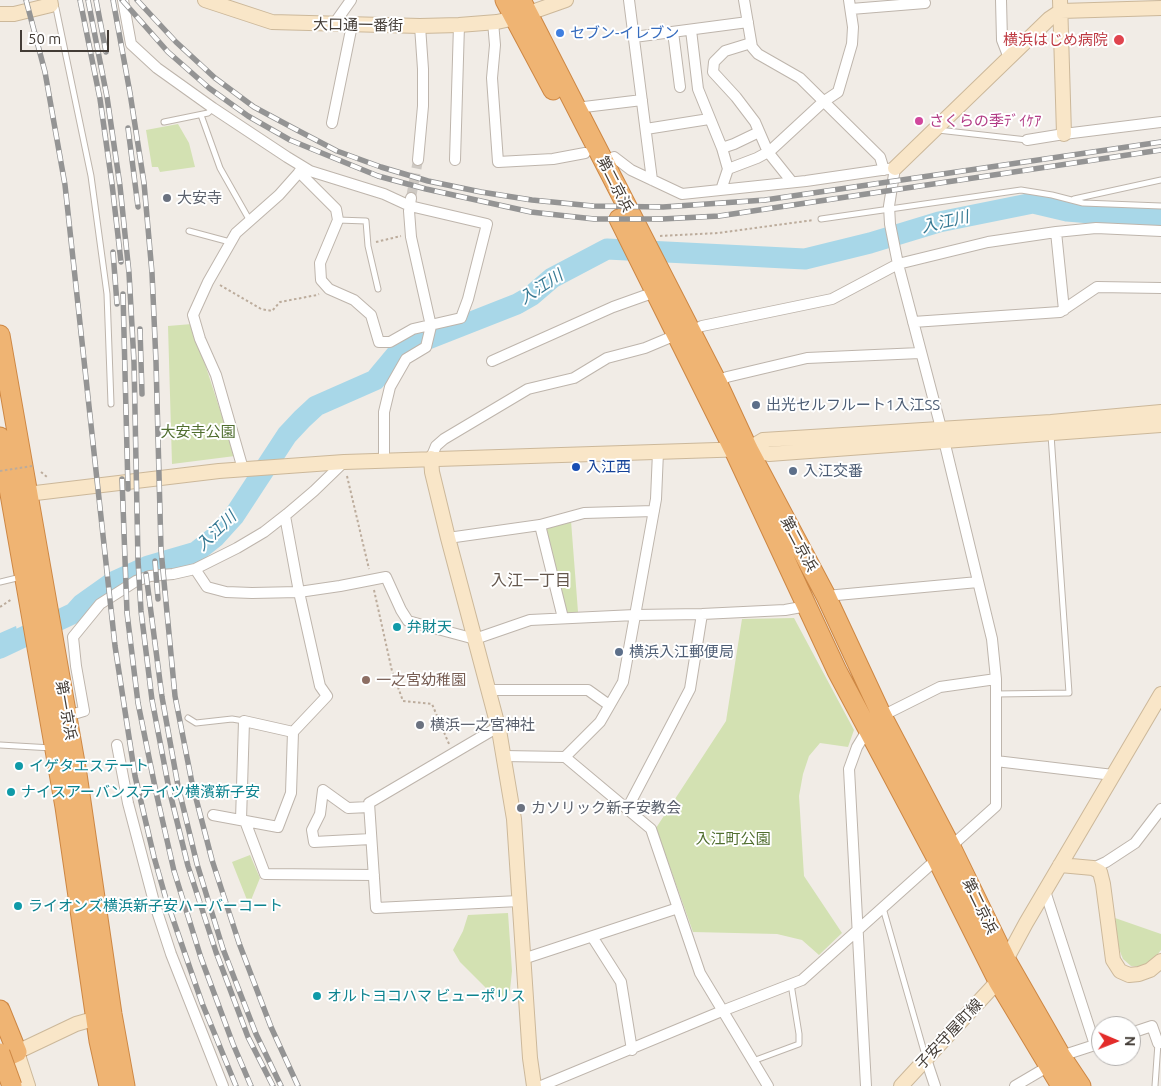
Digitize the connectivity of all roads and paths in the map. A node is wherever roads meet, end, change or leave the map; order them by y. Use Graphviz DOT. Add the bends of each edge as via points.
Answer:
graph roads {
  1 [pos="122,0"];
  2 [pos="205,0"];
  3 [pos="351,0"];
  4 [pos="506,0"];
  5 [pos="566,0"];
  6 [pos="629,0"];
  7 [pos="744,0"];
  8 [pos="1001,0"];
  9 [pos="50,3"];
  10 [pos="925,3"];
  11 [pos="850,4"];
  12 [pos="1061,5"];
  13 [pos="1161,8"];
  14 [pos="521,10"];
  15 [pos="0,14"];
  16 [pos="493,22"];
  17 [pos="748,22"];
  18 [pos="334,24"];
  19 [pos="352,25"];
  20 [pos="420,26"];
  21 [pos="459,26"];
  22 [pos="692,30"];
  23 [pos="673,32"];
  24 [pos="634,37"];
  25 [pos="751,43"];
  26 [pos="1009,58"];
  27 [pos="680,87"];
  28 [pos="642,100"];
  29 [pos="823,102"];
  30 [pos="213,108"];
  31 [pos="576,108"];
  32 [pos="200,115"];
  33 [pos="709,119"];
  34 [pos="164,122"];
  35 [pos="1161,122"];
  36 [pos="332,123"];
  37 [pos="646,129"];
  38 [pos="935,130"];
  39 [pos="759,132"];
  40 [pos="1064,134"];
  41 [pos="1027,140"];
  42 [pos="722,148"];
  43 [pos="768,152"];
  44 [pos="585,154"];
  45 [pos="418,160"];
  46 [pos="455,160"];
  47 [pos="604,162"];
  48 [pos="302,169"];
  49 [pos="728,169"];
  50 [pos="890,169"];
  51 [pos="652,180"];
  52 [pos="1161,180"];
  53 [pos="792,182"];
  54 [pos="721,190"];
  55 [pos="1071,200"];
  56 [pos="410,202"];
  57 [pos="1161,206"];
  58 [pos="889,209"];
  59 [pos="821,218"];
  60 [pos="338,220"];
  61 [pos="250,221"];
  62 [pos="189,231"];
  63 [pos="1161,231"];
  64 [pos="1056,232"];
  65 [pos="411,234"];
  66 [pos="640,234"];
  67 [pos="230,242"];
  68 [pos="367,244"];
  69 [pos="898,264"];
  70 [pos="649,265"];
  71 [pos="209,279"];
  72 [pos="326,286"];
  73 [pos="378,288"];
  74 [pos="1161,288"];
  75 [pos="655,292"];
  76 [pos="1064,310"];
  77 [pos="912,322"];
  78 [pos="431,326"];
  79 [pos="683,333"];
  80 [pos="0,335"];
  81 [pos="920,353"];
  82 [pos="492,361"];
  83 [pos="717,382"];
  84 [pos="111,404"];
  85 [pos="1161,412"];
  86 [pos="1161,425"];
  87 [pos="1051,427"];
  88 [pos="941,428"];
  89 [pos="0,441"];
  90 [pos="944,442"];
  91 [pos="741,450"];
  92 [pos="658,452"];
  93 [pos="431,458"];
  94 [pos="384,460"];
  95 [pos="32,466"];
  96 [pos="250,468"];
  97 [pos="345,468"];
  98 [pos="0,471"];
  99 [pos="20,495"];
  100 [pos="654,511"];
  101 [pos="285,516"];
  102 [pos="540,525"];
  103 [pos="448,538"];
  104 [pos="195,569"];
  105 [pos="24,576"];
  106 [pos="371,580"];
  107 [pos="0,582"];
  108 [pos="978,582"];
  109 [pos="299,592"];
  110 [pos="826,596"];
  111 [pos="12,599"];
  112 [pos="807,606"];
  113 [pos="0,607"];
  114 [pos="40,613"];
  115 [pos="702,614"];
  116 [pos="635,615"];
  117 [pos="563,618"];
  118 [pos="474,639"];
  119 [pos="44,640"];
  120 [pos="996,679"];
  121 [pos="488,690"];
  122 [pos="996,694"];
  123 [pos="1161,694"];
  124 [pos="609,706"];
  125 [pos="67,716"];
  126 [pos="882,716"];
  127 [pos="188,718"];
  128 [pos="244,721"];
  129 [pos="498,727"];
  130 [pos="868,729"];
  131 [pos="293,732"];
  132 [pos="117,744"];
  133 [pos="0,745"];
  134 [pos="54,748"];
  135 [pos="453,754"];
  136 [pos="503,756"];
  137 [pos="565,757"];
  138 [pos="996,761"];
  139 [pos="1113,775"];
  140 [pos="369,807"];
  141 [pos="627,809"];
  142 [pos="1161,809"];
  143 [pos="213,815"];
  144 [pos="243,821"];
  145 [pos="371,839"];
  146 [pos="944,853"];
  147 [pos="1060,865"];
  148 [pos="1093,868"];
  149 [pos="374,876"];
  150 [pos="1045,891"];
  151 [pos="519,901"];
  152 [pos="882,907"];
  153 [pos="678,908"];
  154 [pos="858,928"];
  155 [pos="593,938"];
  156 [pos="523,959"];
  157 [pos="1006,960"];
  158 [pos="1161,961"];
  159 [pos="998,981"];
  160 [pos="791,984"];
  161 [pos="0,1010"];
  162 [pos="722,1011"];
  163 [pos="104,1016"];
  164 [pos="1091,1024"];
  165 [pos="1141,1030"];
  166 [pos="1160,1043"];
  167 [pos="9,1047"];
  168 [pos="1091,1047"];
  169 [pos="632,1050"];
  170 [pos="926,1059"];
  171 [pos="0,1060"];
  172 [pos="753,1061"];
  173 [pos="1055,1061"];
  174 [pos="12,1086"];
  175 [pos="28,1086"];
  176 [pos="109,1086"];
  177 [pos="125,1086"];
  178 [pos="223,1086"];
  179 [pos="534,1086"];
  180 [pos="541,1086"];
  181 [pos="768,1086"];
  182 [pos="866,1086"];
  183 [pos="901,1086"];
  184 [pos="934,1086"];
  185 [pos="1015,1086"];
  186 [pos="1061,1086"];
  187 [pos="1081,1086"];
  188 [pos="1156,1086"];
  1 -- 30 [label="street" via="131,44 157,68"];
  2 -- 18 [label="street, 大口通一番街" via="272,22"];
  3 -- 18 [label="street"];
  4 -- 14 [label="highway, 第二京浜"];
  5 -- 14 [label="street, 大口通一番街"];
  6 -- 24 [label="street"];
  7 -- 17 [label="street"];
  8 -- 26 [label="street" via="1002,40"];
  9 -- 15 [label="street" via="14,14"];
  9 -- 84 [label="lane" via="56,8 92,186 108,294"];
  10 -- 11 [label="street"];
  11 -- 29 [label="street" via="852,44 838,92"];
  12 -- 13 [label="street"];
  12 -- 26 [label="street"];
  12 -- 40 [label="street"];
  14 -- 16 [label="street, 大口通一番街"];
  14 -- 31 [label="highway, 第二京浜"];
  14 -- 44 [label="highway, 第二京浜"];
  16 -- 21 [label="street, 大口通一番街"];
  16 -- 44 [label="street" via="492,78 498,162"];
  17 -- 22 [label="street"];
  17 -- 25 [label="street"];
  18 -- 19 [label="street, 大口通一番街"];
  19 -- 20 [label="street, 大口通一番街"];
  19 -- 36 [label="street"];
  20 -- 21 [label="street, 大口通一番街"];
  20 -- 45 [label="street" via="423,106"];
  21 -- 46 [label="street"];
  22 -- 23 [label="street"];
  22 -- 33 [label="street" via="698,89"];
  23 -- 24 [label="street"];
  23 -- 27 [label="street"];
  24 -- 28 [label="street"];
  25 -- 29 [label="street" via="758,54 800,78"];
  25 -- 39 [label="street" via="725,51 714,62 713,72 736,97"];
  26 -- 38 [label="street"];
  28 -- 31 [label="street"];
  28 -- 37 [label="street"];
  29 -- 43 [label="street"];
  29 -- 50 [label="street"];
  30 -- 32 [label="lane"];
  30 -- 48 [label="street"];
  31 -- 47 [label="highway, 第二京浜"];
  32 -- 34 [label="lane"];
  32 -- 61 [label="lane" via="220,168"];
  33 -- 37 [label="street"];
  33 -- 42 [label="street"];
  35 -- 40 [label="street"];
  37 -- 51 [label="street"];
  38 -- 41 [label="lane"];
  38 -- 50 [label="street"];
  39 -- 42 [label="street"];
  39 -- 43 [label="street"];
  40 -- 41 [label="street"];
  42 -- 49 [label="street"];
  43 -- 49 [label="street"];
  43 -- 53 [label="street"];
  44 -- 66 [label="highway, 第二京浜"];
  47 -- 51 [label="street" via="614,157"];
  47 -- 66 [label="highway, 第二京浜"];
  48 -- 56 [label="street"];
  48 -- 60 [label="street" via="336,209"];
  48 -- 61 [label="street"];
  49 -- 54 [label="street"];
  50 -- 53 [label="street"];
  50 -- 58 [label="street"];
  51 -- 54 [label="street" via="682,194"];
  52 -- 55 [label="lane"];
  53 -- 54 [label="street"];
  55 -- 57 [label="lane"];
  55 -- 58 [label="lane" via="1021,190"];
  56 -- 65 [label="street"];
  56 -- 78 [label="street" via="487,224 461,318"];
  58 -- 59 [label="lane"];
  58 -- 69 [label="street"];
  59 -- 66 [label="path" via="718,233"];
  60 -- 68 [label="lane" via="366,221"];
  60 -- 72 [label="street" via="320,263 321,280"];
  61 -- 67 [label="street"];
  62 -- 67 [label="lane"];
  63 -- 64 [label="street" via="1096,228"];
  64 -- 69 [label="street" via="988,242"];
  64 -- 76 [label="street"];
  65 -- 68 [label="path"];
  65 -- 78 [label="street"];
  66 -- 70 [label="highway, 第二京浜"];
  67 -- 71 [label="street"];
  68 -- 73 [label="lane"];
  69 -- 77 [label="street"];
  69 -- 79 [label="street" via="832,299 702,326"];
  70 -- 75 [label="highway, 第二京浜"];
  70 -- 79 [label="highway, 第二京浜"];
  71 -- 72 [label="path" via="261,309 272,311 280,302 317,295"];
  71 -- 96 [label="street" via="193,315"];
  72 -- 78 [label="street" via="354,300 371,315 378,342 390,342 413,329"];
  74 -- 76 [label="street" via="1098,287"];
  75 -- 79 [label="highway, 第二京浜"];
  75 -- 82 [label="street" via="613,307"];
  76 -- 77 [label="street"];
  77 -- 81 [label="street"];
  78 -- 94 [label="street" via="426,347 406,359 390,386 384,412"];
  79 -- 83 [label="highway, 第二京浜"];
  79 -- 91 [label="highway, 第二京浜"];
  79 -- 93 [label="street" via="607,358 574,378 528,389 444,439 436,446"];
  80 -- 99 [label="highway, 第一京浜"];
  81 -- 83 [label="street" via="806,358"];
  81 -- 88 [label="street"];
  83 -- 91 [label="highway, 第二京浜"];
  85 -- 87 [label="street"];
  86 -- 87 [label="street"];
  87 -- 88 [label="street"];
  87 -- 90 [label="street"];
  87 -- 122 [label="lane" via="1069,694"];
  88 -- 90 [label="street"];
  88 -- 91 [label="street" via="762,440"];
  89 -- 99 [label="highway, 第一京浜"];
  90 -- 91 [label="street" via="769,454"];
  90 -- 108 [label="street"];
  91 -- 92 [label="street"];
  91 -- 110 [label="highway, 第二京浜"];
  91 -- 112 [label="highway, 第二京浜"];
  92 -- 93 [label="street"];
  92 -- 100 [label="street"];
  93 -- 94 [label="street"];
  93 -- 103 [label="street"];
  94 -- 97 [label="street"];
  95 -- 98 [label="path, bridge"];
  96 -- 97 [label="street"];
  96 -- 99 [label="street"];
  97 -- 101 [label="street"];
  97 -- 106 [label="path"];
  99 -- 105 [label="highway, 第一京浜"];
  99 -- 114 [label="highway, 第一京浜"];
  100 -- 102 [label="street" via="584,513"];
  100 -- 116 [label="street"];
  101 -- 104 [label="street" via="237,548"];
  101 -- 109 [label="street"];
  102 -- 103 [label="street"];
  102 -- 117 [label="street"];
  103 -- 118 [label="street"];
  104 -- 109 [label="street" via="207,587 226,592"];
  104 -- 125 [label="street" via="136,581 100,604 73,637 84,711"];
  105 -- 107 [label="lane"];
  105 -- 114 [label="highway, 第一京浜"];
  106 -- 109 [label="street"];
  106 -- 118 [label="street" via="386,577 408,621"];
  106 -- 135 [label="path" via="392,671 403,701 432,704"];
  108 -- 110 [label="street"];
  108 -- 120 [label="street" via="992,639"];
  109 -- 131 [label="street" via="320,686 327,696"];
  110 -- 126 [label="highway, 第二京浜"];
  111 -- 113 [label="path"];
  112 -- 115 [label="street"];
  112 -- 130 [label="highway, 第二京浜"];
  114 -- 119 [label="highway, 第一京浜"];
  115 -- 116 [label="street"];
  115 -- 141 [label="street" via="690,689"];
  116 -- 117 [label="street"];
  116 -- 124 [label="street" via="623,682"];
  117 -- 118 [label="street" via="530,620"];
  118 -- 121 [label="street"];
  119 -- 125 [label="highway, 第一京浜"];
  119 -- 134 [label="highway, 第一京浜"];
  120 -- 122 [label="street"];
  120 -- 126 [label="street" via="940,688"];
  121 -- 124 [label="street" via="588,690"];
  121 -- 129 [label="street"];
  122 -- 138 [label="street"];
  123 -- 139 [label="street"];
  124 -- 137 [label="street" via="600,722"];
  125 -- 163 [label="highway, 第一京浜" via="91,867"];
  126 -- 146 [label="highway, 第二京浜"];
  127 -- 128 [label="lane" via="196,723"];
  128 -- 131 [label="street"];
  128 -- 144 [label="street"];
  129 -- 135 [label="street"];
  129 -- 136 [label="street"];
  130 -- 146 [label="highway, 第二京浜"];
  130 -- 154 [label="street" via="849,769"];
  131 -- 144 [label="street" via="291,793 278,827"];
  132 -- 178 [label="street" via="128,803 154,902"];
  133 -- 134 [label="lane"];
  134 -- 163 [label="highway, 第一京浜"];
  135 -- 140 [label="street" via="369,803"];
  136 -- 137 [label="street"];
  136 -- 151 [label="street" via="514,819"];
  137 -- 141 [label="street"];
  138 -- 139 [label="street"];
  138 -- 146 [label="street" via="996,806"];
  139 -- 147 [label="street"];
  140 -- 145 [label="street"];
  140 -- 145 [label="street" via="348,808 323,790 320,814 312,830 314,842"];
  141 -- 153 [label="street" via="651,829"];
  142 -- 148 [label="street" via="1135,843"];
  143 -- 144 [label="street"];
  144 -- 149 [label="street" via="265,874"];
  145 -- 149 [label="street"];
  146 -- 152 [label="street"];
  146 -- 157 [label="highway, 第二京浜"];
  146 -- 159 [label="highway, 第二京浜"];
  147 -- 148 [label="street"];
  147 -- 150 [label="street"];
  148 -- 158 [label="street" via="1100,872 1113,960 1120,971 1138,974"];
  149 -- 151 [label="street" via="376,908"];
  150 -- 157 [label="street"];
  150 -- 164 [label="street"];
  151 -- 156 [label="street"];
  152 -- 154 [label="street"];
  152 -- 170 [label="lane"];
  153 -- 155 [label="street"];
  153 -- 162 [label="street" via="700,973"];
  154 -- 160 [label="street" via="802,980"];
  154 -- 182 [label="street"];
  155 -- 156 [label="street"];
  155 -- 169 [label="street" via="621,982"];
  156 -- 179 [label="street"];
  157 -- 159 [label="street"];
  157 -- 173 [label="highway, 第二京浜"];
  159 -- 170 [label="street, 子安守屋町線"];
  159 -- 173 [label="highway, 第二京浜"];
  160 -- 162 [label="street"];
  160 -- 172 [label="lane" via="799,1044"];
  161 -- 167 [label="highway"];
  162 -- 169 [label="street"];
  162 -- 172 [label="street"];
  163 -- 167 [label="street"];
  163 -- 176 [label="highway, 第一京浜"];
  163 -- 177 [label="highway, 第一京浜"];
  165 -- 166 [label="street" via="1152,1026"];
  166 -- 188 [label="lane"];
  167 -- 171 [label="highway"];
  167 -- 174 [label="highway, bridge"];
  167 -- 175 [label="street"];
  168 -- 173 [label="street"];
  169 -- 180 [label="street"];
  170 -- 183 [label="street, 子安守屋町線"];
  170 -- 184 [label="street"];
  172 -- 181 [label="street"];
  173 -- 185 [label="street"];
  173 -- 186 [label="highway, 第二京浜"];
  173 -- 187 [label="highway, 第二京浜"];
}
